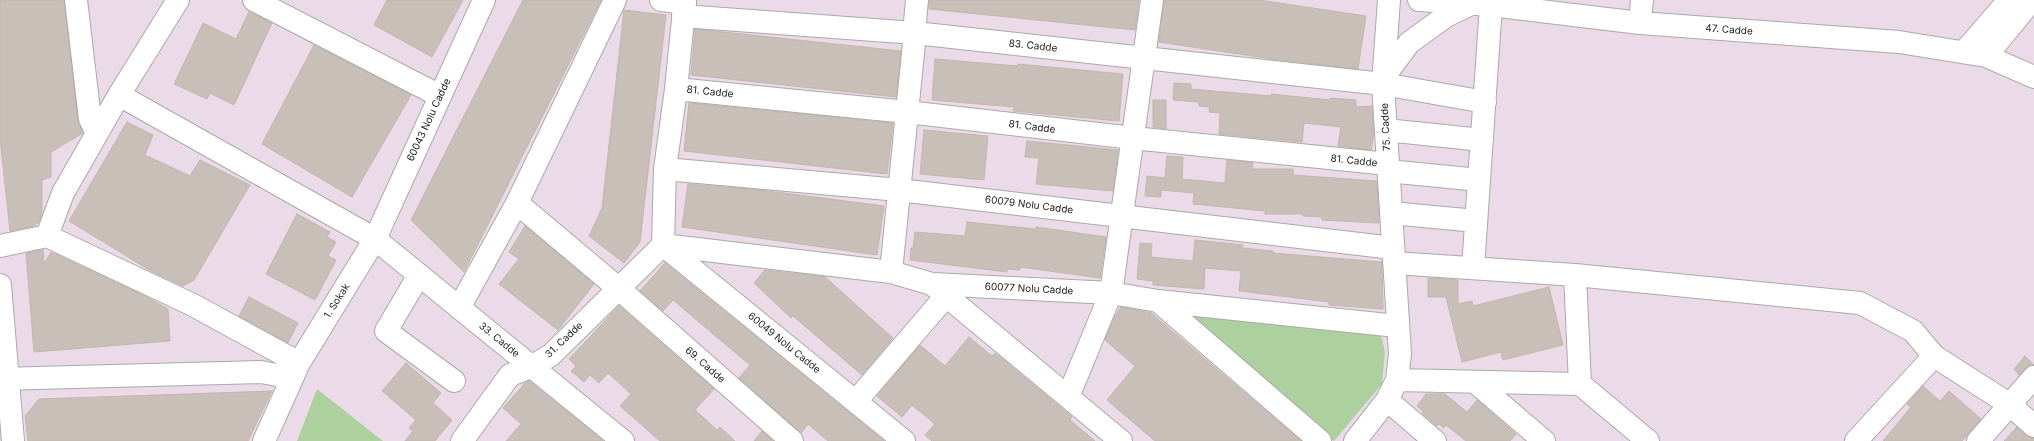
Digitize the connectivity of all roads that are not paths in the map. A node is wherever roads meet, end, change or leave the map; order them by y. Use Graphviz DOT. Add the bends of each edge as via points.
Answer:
graph roads {
  1 [pos="76,0"];
  2 [pos="178,0"];
  3 [pos="254,0"];
  4 [pos="484,0"];
  5 [pos="615,0"];
  6 [pos="661,0"];
  7 [pos="917,0"];
  8 [pos="1152,0"];
  9 [pos="1389,0"];
  10 [pos="1419,0"];
  11 [pos="1642,0"];
  12 [pos="2009,0"];
  13 [pos="2032,0"];
  14 [pos="1481,5"];
  15 [pos="684,6"];
  16 [pos="1640,23"];
  17 [pos="915,33"];
  18 [pos="1964,52"];
  19 [pos="1986,56"];
  20 [pos="1145,58"];
  21 [pos="2034,77"];
  22 [pos="1383,81"];
  23 [pos="676,89"];
  24 [pos="119,95"];
  25 [pos="440,96"];
  26 [pos="1485,102"];
  27 [pos="906,112"];
  28 [pos="1386,130"];
  29 [pos="97,134"];
  30 [pos="1133,138"];
  31 [pos="1482,140"];
  32 [pos="1388,168"];
  33 [pos="665,169"];
  34 [pos="1479,180"];
  35 [pos="899,190"];
  36 [pos="517,203"];
  37 [pos="1391,213"];
  38 [pos="1121,216"];
  39 [pos="1476,221"];
  40 [pos="47,236"];
  41 [pos="375,239"];
  42 [pos="663,245"];
  43 [pos="0,246"];
  44 [pos="1393,256"];
  45 [pos="1473,268"];
  46 [pos="891,272"];
  47 [pos="419,275"];
  48 [pos="1575,275"];
  49 [pos="0,285"];
  50 [pos="618,288"];
  51 [pos="939,290"];
  52 [pos="1111,293"];
  53 [pos="1158,301"];
  54 [pos="459,308"];
  55 [pos="1397,326"];
  56 [pos="1934,356"];
  57 [pos="531,367"];
  58 [pos="295,372"];
  59 [pos="2034,377"];
  60 [pos="4,379"];
  61 [pos="1397,380"];
  62 [pos="454,381"];
  63 [pos="1475,382"];
  64 [pos="1580,384"];
  65 [pos="1068,397"];
  66 [pos="1387,400"];
  67 [pos="856,402"];
  68 [pos="2008,404"];
  69 [pos="2034,426"];
  70 [pos="13,441"];
  71 [pos="264,441"];
  72 [pos="462,441"];
  73 [pos="622,441"];
  74 [pos="792,441"];
  75 [pos="904,441"];
  76 [pos="1121,441"];
  77 [pos="1320,441"];
  78 [pos="1355,441"];
  79 [pos="1434,441"];
  80 [pos="1544,441"];
  81 [pos="1648,441"];
  82 [pos="1856,441"];
  83 [pos="1978,441"];
  1 -- 29 [label="street" via="90,120"];
  2 -- 24 [label="street"];
  3 -- 25 [label="street"];
  4 -- 25 [label="street, 60043 Nolu Cadde"];
  5 -- 36 [label="street"];
  6 -- 15 [label="street, 83. Cadde"];
  7 -- 17 [label="street"];
  8 -- 20 [label="street"];
  9 -- 22 [label="street, 75. Cadde"];
  10 -- 14 [label="street, 47. Cadde"];
  11 -- 16 [label="street"];
  12 -- 18 [label="street"];
  13 -- 19 [label="street"];
  14 -- 16 [label="street, 47. Cadde"];
  14 -- 22 [label="street" via="1446,16 1409,43"];
  14 -- 26 [label="street"];
  15 -- 17 [label="street, 83. Cadde"];
  15 -- 23 [label="street"];
  16 -- 18 [label="street, 47. Cadde" via="1899,42"];
  17 -- 20 [label="street, 83. Cadde"];
  17 -- 27 [label="street"];
  18 -- 19 [label="street, 47. Cadde"];
  19 -- 21 [label="street, 47. Cadde"];
  20 -- 22 [label="street, 83. Cadde"];
  20 -- 30 [label="street"];
  22 -- 26 [label="street, 83. Cadde"];
  22 -- 28 [label="street, 75. Cadde"];
  23 -- 27 [label="street, 81. Cadde"];
  23 -- 33 [label="street"];
  24 -- 29 [label="street"];
  24 -- 41 [label="street, 33. Cadde"];
  25 -- 41 [label="street, 60043 Nolu Cadde"];
  26 -- 31 [label="street"];
  27 -- 30 [label="street, 81. Cadde"];
  27 -- 35 [label="street"];
  28 -- 31 [label="street"];
  28 -- 32 [label="street, 75. Cadde"];
  29 -- 40 [label="street" via="63,193"];
  30 -- 32 [label="street, 81. Cadde"];
  30 -- 38 [label="street"];
  31 -- 34 [label="street"];
  32 -- 34 [label="street, 81. Cadde"];
  32 -- 37 [label="street, 75. Cadde"];
  33 -- 35 [label="street, 60079 Nolu Cadde"];
  33 -- 42 [label="street"];
  34 -- 39 [label="street"];
  35 -- 38 [label="street, 60079 Nolu Cadde"];
  35 -- 46 [label="street"];
  36 -- 50 [label="street, 69. Cadde"];
  36 -- 54 [label="street"];
  37 -- 39 [label="street"];
  37 -- 44 [label="street, 75. Cadde"];
  38 -- 44 [label="street, 60079 Nolu Cadde"];
  38 -- 52 [label="street"];
  39 -- 45 [label="street"];
  40 -- 43 [label="street"];
  40 -- 58 [label="street" via="193,305"];
  41 -- 47 [label="street, 33. Cadde"];
  41 -- 58 [label="street, 1. Sokak"];
  42 -- 46 [label="street, 60077 Nolu Cadde"];
  42 -- 50 [label="street, 31. Cadde"];
  42 -- 67 [label="street, 60049 Nolu Cadde"];
  44 -- 45 [label="street, 60079 Nolu Cadde"];
  44 -- 55 [label="street, 75. Cadde"];
  45 -- 48 [label="street, 60079 Nolu Cadde"];
  46 -- 51 [label="street, 60077 Nolu Cadde"];
  47 -- 54 [label="street, 33. Cadde"];
  47 -- 62 [label="street" via="386,331"];
  48 -- 56 [label="street, 60079 Nolu Cadde" via="1860,302 1913,332"];
  48 -- 64 [label="street"];
  49 -- 60 [label="street"];
  50 -- 57 [label="street, 31. Cadde" via="551,355"];
  50 -- 74 [label="street, 69. Cadde"];
  51 -- 52 [label="street, 60077 Nolu Cadde"];
  51 -- 65 [label="street"];
  51 -- 67 [label="street"];
  52 -- 53 [label="street, 60077 Nolu Cadde"];
  52 -- 65 [label="street"];
  53 -- 55 [label="street, 60077 Nolu Cadde"];
  53 -- 77 [label="street"];
  54 -- 57 [label="street, 33. Cadde"];
  55 -- 61 [label="street, 75. Cadde" via="1400,354"];
  56 -- 68 [label="street, 60079 Nolu Cadde"];
  56 -- 82 [label="street"];
  57 -- 72 [label="street, 31. Cadde" via="510,375"];
  57 -- 73 [label="street, 33. Cadde"];
  58 -- 60 [label="street" via="276,375 261,372"];
  58 -- 71 [label="street, 1. Sokak"];
  59 -- 68 [label="street"];
  60 -- 70 [label="street"];
  61 -- 63 [label="street"];
  61 -- 66 [label="street, 75. Cadde"];
  63 -- 64 [label="street"];
  63 -- 80 [label="street"];
  64 -- 81 [label="street"];
  65 -- 76 [label="street"];
  66 -- 78 [label="street, 75. Cadde"];
  66 -- 79 [label="street"];
  67 -- 75 [label="street, 60049 Nolu Cadde"];
  68 -- 69 [label="street, 60079 Nolu Cadde"];
  68 -- 83 [label="street"];
}
